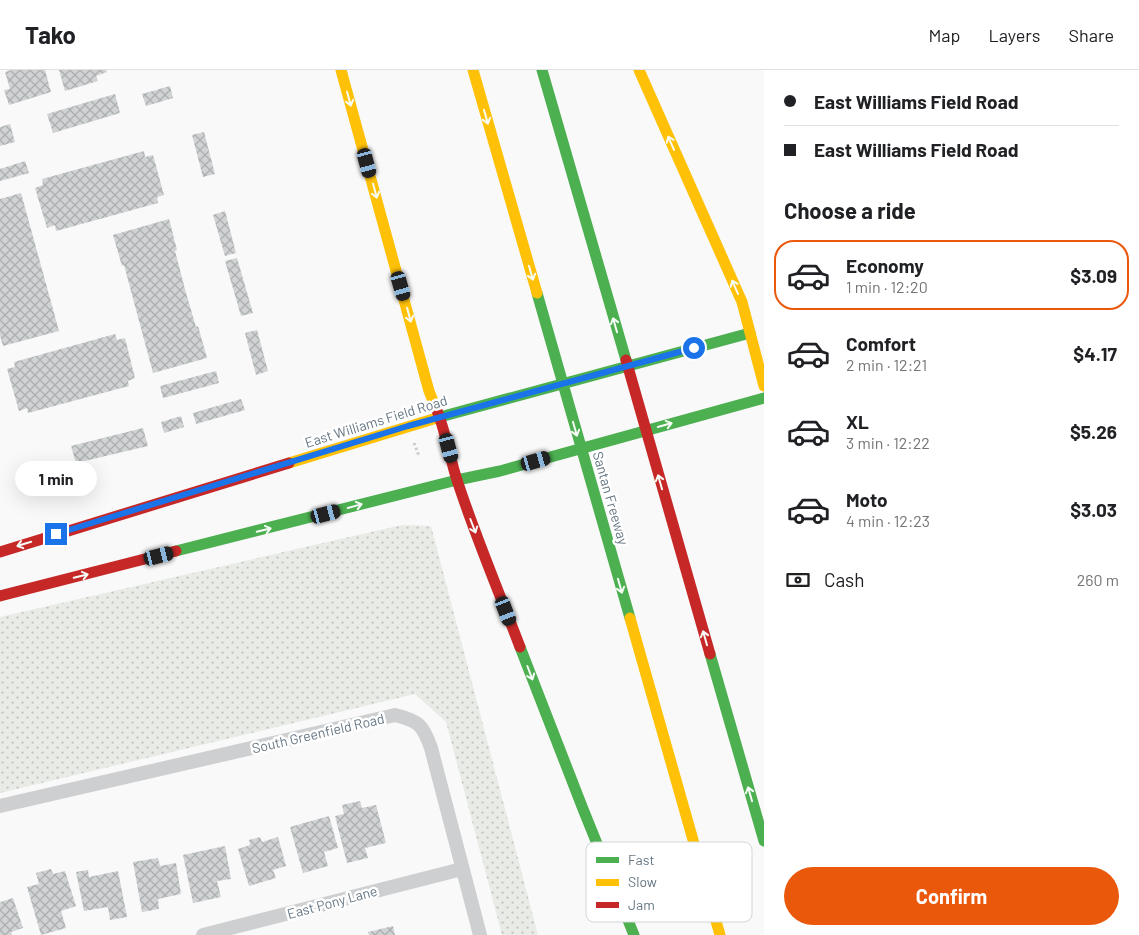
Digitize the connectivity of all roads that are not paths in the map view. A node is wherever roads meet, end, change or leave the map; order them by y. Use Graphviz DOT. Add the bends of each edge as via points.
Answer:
graph roads {
  1 [pos="341,70"];
  2 [pos="472,70"];
  3 [pos="542,70"];
  4 [pos="639,70"];
  5 [pos="764,329"];
  6 [pos="750,333"];
  7 [pos="764,386"];
  8 [pos="764,398"];
  9 [pos="440,417"];
  10 [pos="457,480"];
  11 [pos="0,552"];
  12 [pos="0,596"];
  13 [pos="0,806"];
  14 [pos="764,841"];
  15 [pos="596,842"];
  16 [pos="693,842"];
  17 [pos="462,869"];
  18 [pos="629,922"];
  19 [pos="716,922"];
  20 [pos="221,933"];
  21 [pos="203,935"];
  22 [pos="480,935"];
  23 [pos="634,935"];
  24 [pos="720,935"];
  1 -- 9 [label="main road, one-way"];
  2 -- 16 [label="main road, Santan Freeway, one-way"];
  14 -- 3 [label="main road, one-way"];
  6 -- 4 [label="main road, one-way" via="742,302"];
  5 -- 6 [label="main road, East Williams Field Road"];
  6 -- 7 [label="main road"];
  6 -- 9 [label="main road, East Williams Field Road"];
  10 -- 8 [label="main road, one-way"];
  9 -- 10 [label="main road"];
  9 -- 11 [label="main road, East Williams Field Road, one-way"];
  12 -- 10 [label="main road, one-way"];
  10 -- 15 [label="main road, one-way"];
  13 -- 17 [label="street, South Greenfield Road" via="395,714 415,721 426,734"];
  17 -- 20 [label="street, East Pony Lane"];
  17 -- 22 [label="street, South Greenfield Road"];
  18 -- 23 [label="main road, one-way"];
  19 -- 24 [label="main road, Santan Freeway, one-way"];
  20 -- 21 [label="street, East Pony Lane"];
}
